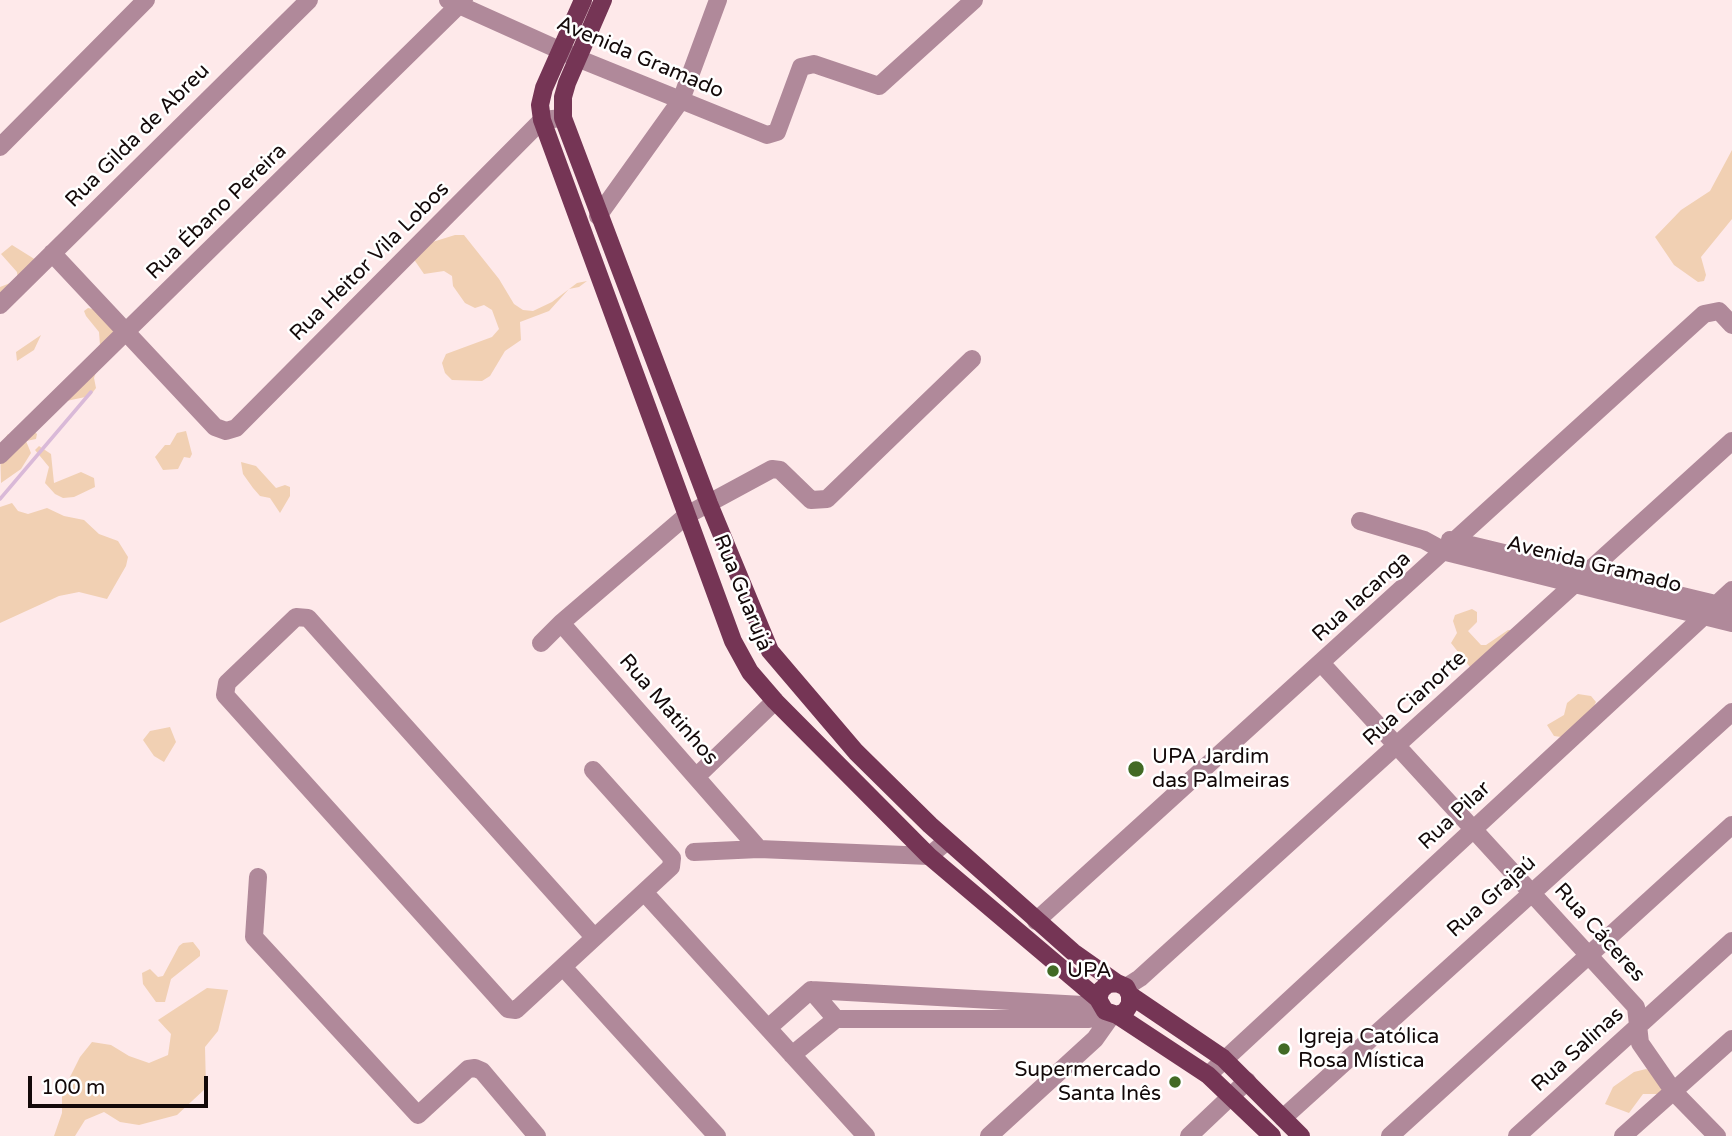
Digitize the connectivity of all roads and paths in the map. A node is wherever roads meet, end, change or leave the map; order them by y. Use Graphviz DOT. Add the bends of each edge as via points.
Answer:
graph roads {
  1 [pos="146,0"];
  2 [pos="309,0"];
  3 [pos="583,0"];
  4 [pos="603,0"];
  5 [pos="718,0"];
  6 [pos="974,0"];
  7 [pos="458,2"];
  8 [pos="569,55"];
  9 [pos="681,100"];
  10 [pos="563,118"];
  11 [pos="542,120"];
  12 [pos="0,147"];
  13 [pos="598,216"];
  14 [pos="52,253"];
  15 [pos="0,305"];
  16 [pos="1732,325"];
  17 [pos="128,331"];
  18 [pos="972,359"];
  19 [pos="1732,441"];
  20 [pos="0,455"];
  21 [pos="709,504"];
  22 [pos="687,515"];
  23 [pos="1360,521"];
  24 [pos="1452,546"];
  25 [pos="1582,580"];
  26 [pos="1732,590"];
  27 [pos="1718,609"];
  28 [pos="561,623"];
  29 [pos="1732,623"];
  30 [pos="541,643"];
  31 [pos="1322,664"];
  32 [pos="775,701"];
  33 [pos="1732,712"];
  34 [pos="1397,745"];
  35 [pos="593,770"];
  36 [pos="696,777"];
  37 [pos="1732,825"];
  38 [pos="1474,829"];
  39 [pos="947,841"];
  40 [pos="759,849"];
  41 [pos="694,852"];
  42 [pos="929,856"];
  43 [pos="258,877"];
  44 [pos="644,892"];
  45 [pos="1531,892"];
  46 [pos="1036,921"];
  47 [pos="594,937"];
  48 [pos="1732,941"];
  49 [pos="1586,955"];
  50 [pos="563,967"];
  51 [pos="1124,988"];
  52 [pos="811,990"];
  53 [pos="1108,1010"];
  54 [pos="836,1019"];
  55 [pos="1638,1027"];
  56 [pos="768,1028"];
  57 [pos="1732,1039"];
  58 [pos="792,1055"];
  59 [pos="1223,1058"];
  60 [pos="1208,1075"];
  61 [pos="1247,1081"];
  62 [pos="1674,1092"];
  63 [pos="1232,1096"];
  64 [pos="1283,1118"];
  65 [pos="537,1136"];
  66 [pos="717,1136"];
  67 [pos="866,1136"];
  68 [pos="989,1136"];
  69 [pos="1189,1136"];
  70 [pos="1272,1136"];
  71 [pos="1301,1136"];
  72 [pos="1390,1136"];
  73 [pos="1517,1136"];
  74 [pos="1623,1136"];
  75 [pos="1717,1136"];
  1 -- 12 [label="street"];
  2 -- 14 [label="street, Rua Gilda de Abreu"];
  3 -- 8 [label="main road"];
  4 -- 8 [label="main road"];
  5 -- 9 [label="street"];
  6 -- 9 [label="street, Avenida Gramado" via="884,84 874,87 814,64 801,67 777,132 767,135"];
  7 -- 8 [label="street, Avenida Gramado"];
  7 -- 17 [label="street, Rua Ébano Pereira"];
  8 -- 9 [label="street, Avenida Gramado"];
  8 -- 10 [label="main road"];
  8 -- 11 [label="main road" via="542,97"];
  9 -- 13 [label="street"];
  10 -- 11 [label="street"];
  10 -- 13 [label="main road, Rua Guarujá"];
  11 -- 17 [label="street, Rua Heitor Vila Lobos" via="236,428 215,427"];
  11 -- 22 [label="main road, Rua Guarujá"];
  13 -- 21 [label="main road, Rua Guarujá"];
  14 -- 15 [label="street, Rua Gilda de Abreu"];
  14 -- 17 [label="street"];
  16 -- 24 [label="street, Rua Iacanga" via="1719,311 1704,314"];
  17 -- 20 [label="street, Rua Ébano Pereira"];
  18 -- 21 [label="street" via="827,499 811,500 780,470 772,469"];
  19 -- 25 [label="street, Rua Cianorte"];
  21 -- 22 [label="street"];
  21 -- 39 [label="main road, Rua Guarujá" via="770,651 856,752"];
  22 -- 28 [label="street"];
  22 -- 32 [label="main road, Rua Guarujá" via="733,641 750,672"];
  23 -- 24 [label="street, Avenida Gramado"];
  24 -- 25 [label="street, Avenida Gramado"];
  24 -- 31 [label="street, Rua Iacanga"];
  25 -- 27 [label="street, Avenida Gramado"];
  25 -- 34 [label="street, Rua Cianorte"];
  26 -- 27 [label="street, Rua Pilar"];
  27 -- 29 [label="street, Avenida Gramado"];
  27 -- 38 [label="street, Rua Pilar"];
  28 -- 30 [label="street"];
  28 -- 36 [label="street, Rua Matinhos"];
  31 -- 34 [label="street, Rua Cáceres"];
  31 -- 46 [label="street, Rua Iacanga"];
  32 -- 36 [label="street"];
  32 -- 42 [label="main road, Rua Guarujá"];
  33 -- 45 [label="street, Rua Grajaú"];
  34 -- 38 [label="street, Rua Cáceres"];
  34 -- 51 [label="street, Rua Cianorte"];
  35 -- 44 [label="street" via="672,858 671,867"];
  36 -- 40 [label="street, Rua Matinhos"];
  37 -- 49 [label="street"];
  38 -- 45 [label="street, Rua Cáceres"];
  38 -- 59 [label="street, Rua Pilar"];
  39 -- 42 [label="street"];
  39 -- 46 [label="main road, Rua Guarujá"];
  40 -- 41 [label="street"];
  40 -- 42 [label="street"];
  42 -- 53 [label="main road, Rua Guarujá"];
  43 -- 65 [label="street" via="254,937 418,1115 468,1069 482,1071"];
  44 -- 47 [label="street"];
  44 -- 56 [label="street"];
  45 -- 49 [label="street, Rua Cáceres"];
  45 -- 64 [label="street, Rua Grajaú"];
  46 -- 51 [label="main road, Rua Guarujá"];
  47 -- 50 [label="street"];
  47 -- 50 [label="street" via="308,618 296,617 227,683 225,695 508,1009 516,1010"];
  48 -- 55 [label="street, Rua Salinas"];
  49 -- 55 [label="street, Rua Cáceres" via="1636,1007"];
  49 -- 72 [label="street"];
  50 -- 66 [label="street"];
  51 -- 53 [label="main road" via="1130,1004 1125,1012"];
  51 -- 53 [label="main road" via="1108,984 1101,990"];
  51 -- 59 [label="main road, Rua Guarujá"];
  52 -- 53 [label="street"];
  52 -- 54 [label="street"];
  52 -- 56 [label="street"];
  53 -- 54 [label="street" via="1088,1019"];
  53 -- 60 [label="main road, Rua Guarujá"];
  53 -- 68 [label="street" via="1095,1039"];
  54 -- 58 [label="street"];
  55 -- 62 [label="street, Rua Cáceres" via="1640,1043"];
  55 -- 73 [label="street, Rua Salinas"];
  56 -- 58 [label="street"];
  57 -- 62 [label="street"];
  58 -- 67 [label="street"];
  59 -- 60 [label="street, Rua Pilar"];
  59 -- 61 [label="main road, Rua Guarujá"];
  60 -- 63 [label="main road, Rua Guarujá"];
  61 -- 63 [label="street"];
  61 -- 64 [label="main road, Rua Guarujá"];
  62 -- 74 [label="street"];
  62 -- 75 [label="street, Rua Cáceres"];
  63 -- 69 [label="street"];
  63 -- 70 [label="main road, Rua Guarujá"];
  64 -- 71 [label="main road, Rua Guarujá"];
}
